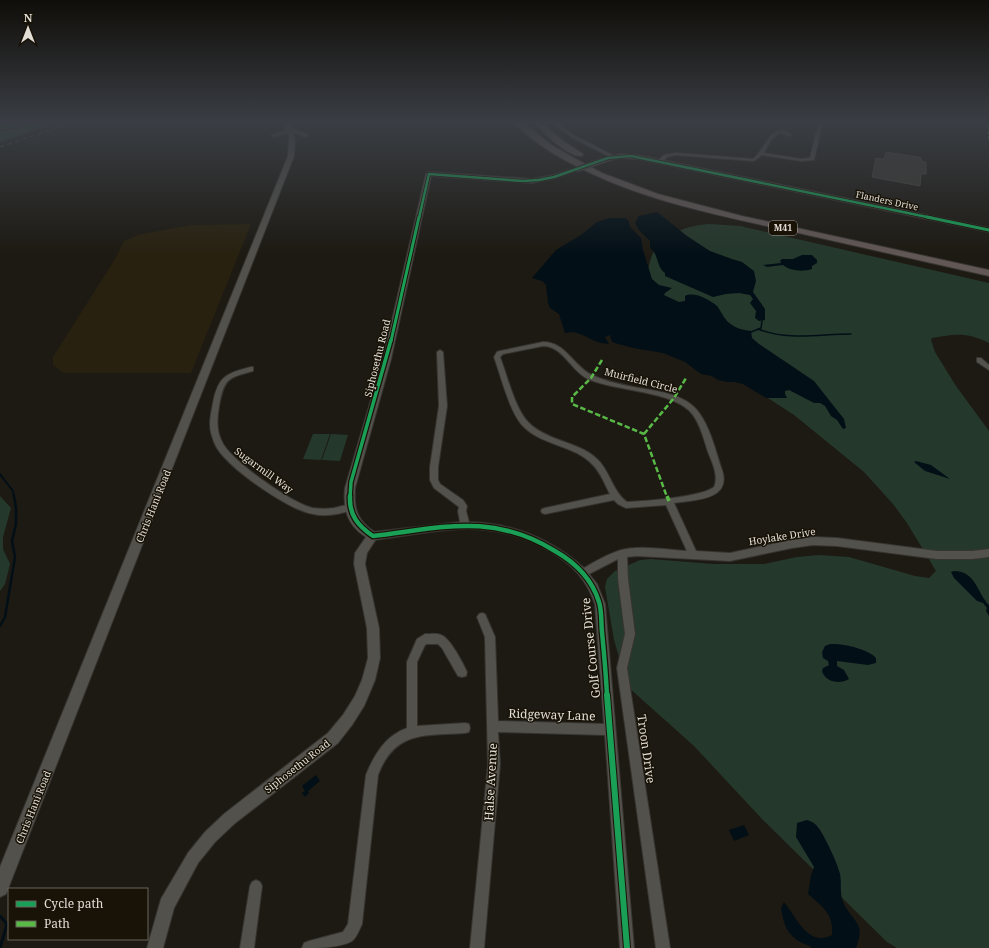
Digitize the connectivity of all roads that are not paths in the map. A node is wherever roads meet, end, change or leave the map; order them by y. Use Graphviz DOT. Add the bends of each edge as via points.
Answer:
graph roads {
  1 [pos="287,165"];
  2 [pos="583,165"];
  3 [pos="589,165"];
  4 [pos="594,165"];
  5 [pos="601,165"];
  6 [pos="674,165"];
  7 [pos="613,172"];
  8 [pos="430,174"];
  9 [pos="989,230"];
  10 [pos="989,266"];
  11 [pos="989,274"];
  12 [pos="440,352"];
  13 [pos="979,360"];
  14 [pos="989,368"];
  15 [pos="251,369"];
  16 [pos="617,496"];
  17 [pos="669,501"];
  18 [pos="350,508"];
  19 [pos="545,511"];
  20 [pos="465,524"];
  21 [pos="373,536"];
  22 [pos="989,553"];
  23 [pos="622,554"];
  24 [pos="694,556"];
  25 [pos="583,573"];
  26 [pos="482,617"];
  27 [pos="462,672"];
  28 [pos="493,726"];
  29 [pos="465,728"];
  30 [pos="609,730"];
  31 [pos="412,732"];
  32 [pos="256,886"];
  33 [pos="0,888"];
  34 [pos="154,948"];
  35 [pos="247,948"];
  36 [pos="309,948"];
  37 [pos="477,948"];
  38 [pos="626,948"];
  39 [pos="663,948"];
  1 -- 33 [label="main road, Chris Hani Road"];
  2 -- 11 [label="highway, M41" via="639,189 690,205"];
  3 -- 8 [label="street, Flanders Drive, bridge" via="554,177 532,181"];
  4 -- 7 [label="highway, M41"];
  5 -- 7 [label="highway"];
  6 -- 9 [label="street, Flanders Drive"];
  7 -- 10 [label="highway, M41" via="663,192 695,201"];
  8 -- 18 [label="street, Siphosethu Road" via="387,359 351,482"];
  12 -- 20 [label="street" via="443,406 434,480 437,486 463,506"];
  13 -- 14 [label="street"];
  15 -- 18 [label="street, Sugarmill Way" via="232,374 219,386 213,424 219,446 232,461 303,509 325,513"];
  16 -- 17 [label="street, Muirfield Circle" via="626,504"];
  16 -- 17 [label="street, Muirfield Circle" via="595,462 525,424 497,357 499,353 551,344 560,348 578,370 591,378 674,398 692,408 700,419 720,476 719,484 708,494"];
  16 -- 19 [label="street"];
  17 -- 24 [label="street"];
  18 -- 21 [label="street, Siphosethu Road" via="357,524"];
  20 -- 21 [label="street, Golf Course Drive"];
  20 -- 25 [label="street, Golf Course Drive" via="503,529 522,535 562,554"];
  21 -- 34 [label="street, Siphosethu Road" via="364,547 360,564 372,621 374,658 370,676 356,708 347,722 322,747 210,837 193,858 170,899"];
  22 -- 24 [label="street, Hoylake Drive" via="937,555 826,541 792,544 730,557"];
  23 -- 24 [label="street, Hoylake Drive" via="650,552"];
  23 -- 25 [label="street, Hoylake Drive"];
  23 -- 39 [label="street, Troon Drive" via="630,634 622,668"];
  25 -- 30 [label="street, Golf Course Drive" via="594,586 600,604"];
  26 -- 28 [label="street, Halse Avenue" via="490,637"];
  27 -- 31 [label="street" via="443,641 429,639 421,642 412,662"];
  28 -- 30 [label="street, Ridgeway Lane"];
  28 -- 37 [label="street, Halse Avenue" via="493,784"];
  29 -- 31 [label="street"];
  30 -- 38 [label="street, Golf Course Drive"];
  31 -- 36 [label="street" via="394,742 380,758 372,775 358,910 352,931 347,937"];
  32 -- 35 [label="street"];
}
